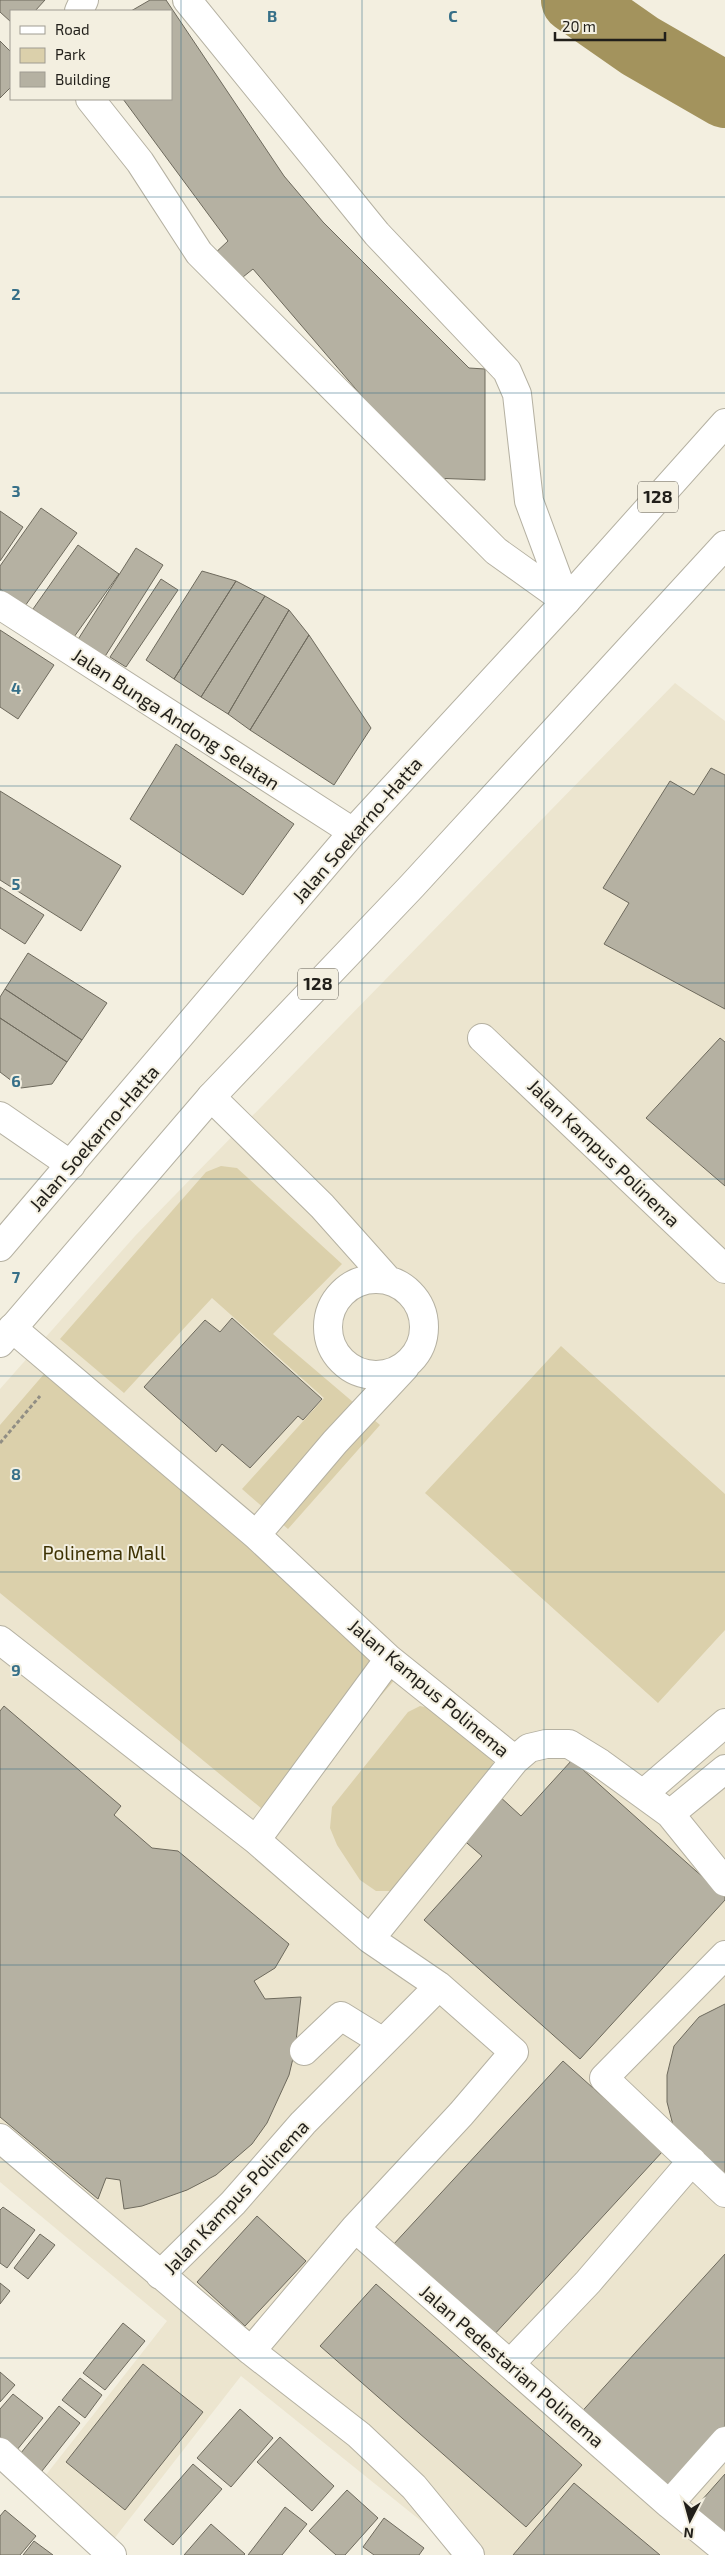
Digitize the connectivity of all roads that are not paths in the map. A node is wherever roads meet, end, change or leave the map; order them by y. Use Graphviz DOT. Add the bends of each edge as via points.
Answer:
graph roads {
  1 [pos="188,0"];
  2 [pos="91,100"];
  3 [pos="725,423"];
  4 [pos="725,545"];
  5 [pos="566,601"];
  6 [pos="0,605"];
  7 [pos="353,832"];
  8 [pos="482,1038"];
  9 [pos="211,1097"];
  10 [pos="0,1116"];
  11 [pos="71,1165"];
  12 [pos="0,1247"];
  13 [pos="725,1269"];
  14 [pos="388,1280"];
  15 [pos="6,1336"];
  16 [pos="407,1365"];
  17 [pos="256,1534"];
  18 [pos="0,1640"];
  19 [pos="389,1659"];
  20 [pos="725,1723"];
  21 [pos="515,1760"];
  22 [pos="725,1769"];
  23 [pos="643,1794"];
  24 [pos="670,1814"];
  25 [pos="256,1840"];
  26 [pos="725,1882"];
  27 [pos="370,1939"];
  28 [pos="725,1955"];
  29 [pos="439,1986"];
  30 [pos="383,2042"];
  31 [pos="304,2051"];
  32 [pos="0,2138"];
  33 [pos="692,2161"];
  34 [pos="725,2193"];
  35 [pos="355,2228"];
  36 [pos="160,2275"];
  37 [pos="251,2351"];
  38 [pos="510,2364"];
  39 [pos="725,2441"];
  40 [pos="0,2452"];
  41 [pos="669,2504"];
  42 [pos="725,2550"];
  43 [pos="112,2555"];
  44 [pos="470,2555"];
  1 -- 5 [label="main road" via="377,234 506,371 517,394 529,501"];
  2 -- 5 [label="main road" via="140,162 199,253 489,544"];
  3 -- 5 [label="main road, Jalan Soekarno-Hatta / 128"];
  4 -- 9 [label="main road, 128" via="412,886"];
  5 -- 7 [label="main road, Jalan Soekarno-Hatta / 128"];
  6 -- 7 [label="main road, Jalan Bunga Andong Selatan"];
  7 -- 11 [label="main road, Jalan Soekarno-Hatta / 128"];
  8 -- 13 [label="main road, Jalan Kampus Polinema"];
  9 -- 14 [label="main road" via="322,1206"];
  9 -- 15 [label="main road, 128"];
  10 -- 11 [label="main road"];
  11 -- 12 [label="main road, Jalan Soekarno-Hatta / 128"];
  14 -- 16 [label="main road" via="408,1291 422,1309 424,1340"];
  14 -- 16 [label="main road" via="371,1279 342,1293 332,1307 328,1323 329,1340 336,1354 362,1374 378,1376 393,1373"];
  15 -- 17 [label="main road, Jalan Kampus Polinema" via="61,1372"];
  16 -- 17 [label="main road"];
  17 -- 19 [label="main road, Jalan Kampus Polinema"];
  18 -- 25 [label="main road"];
  19 -- 21 [label="main road, Jalan Kampus Polinema"];
  19 -- 25 [label="main road"];
  20 -- 23 [label="main road"];
  21 -- 23 [label="main road, Jalan Kampus Polinema" via="529,1748 569,1744"];
  21 -- 27 [label="main road"];
  22 -- 24 [label="main road"];
  23 -- 24 [label="main road, Jalan Kampus Polinema"];
  24 -- 26 [label="main road, Jalan Kampus Polinema"];
  25 -- 27 [label="main road"];
  27 -- 29 [label="main road"];
  28 -- 33 [label="main road" via="604,2078"];
  29 -- 30 [label="main road, Jalan Kampus Polinema"];
  29 -- 35 [label="main road" via="514,2052"];
  30 -- 31 [label="main road" via="341,2016"];
  30 -- 36 [label="main road, Jalan Kampus Polinema" via="303,2124 233,2203"];
  32 -- 36 [label="main road"];
  33 -- 34 [label="main road"];
  33 -- 38 [label="main road" via="588,2282"];
  35 -- 37 [label="main road"];
  35 -- 38 [label="main road, Jalan Pedestarian Polinema"];
  36 -- 37 [label="main road, Jalan Kampus Polinema"];
  37 -- 44 [label="main road, Jalan Kampus Polinema" via="366,2441 414,2487"];
  38 -- 41 [label="main road, Jalan Pedestarian Polinema"];
  39 -- 41 [label="main road"];
  40 -- 43 [label="main road"];
  41 -- 42 [label="main road, Jalan Pedestarian Polinema"];
}
